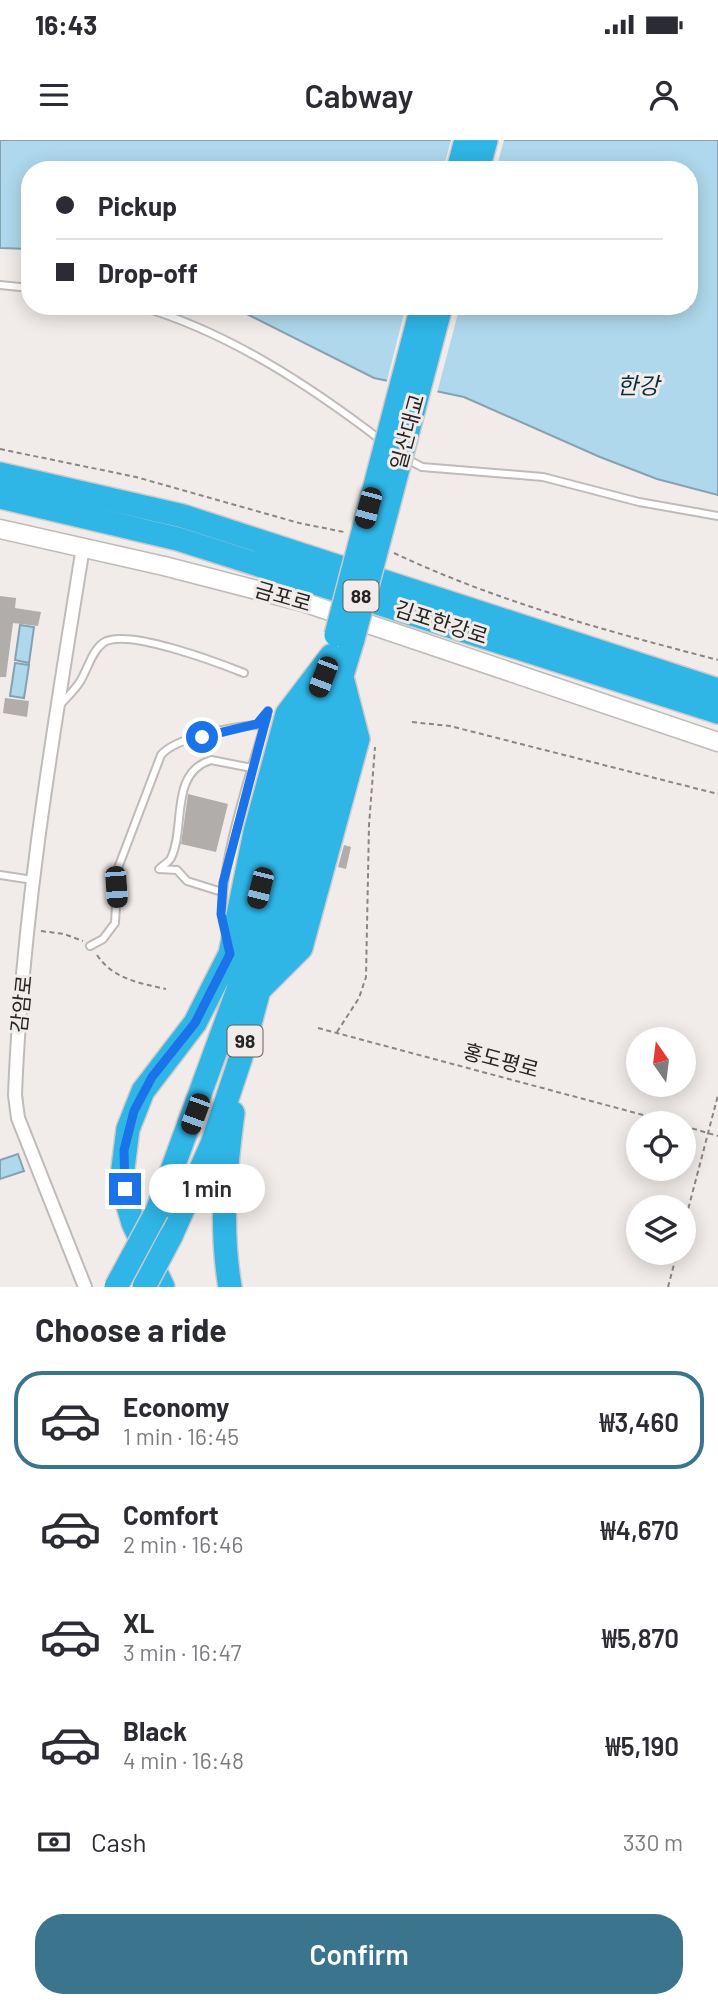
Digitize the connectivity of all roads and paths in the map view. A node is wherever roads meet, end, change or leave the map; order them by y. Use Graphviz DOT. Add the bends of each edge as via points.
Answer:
graph roads {
  1 [pos="466,140"];
  2 [pos="486,140"];
  3 [pos="460,161"];
  4 [pos="480,161"];
  5 [pos="0,285"];
  6 [pos="21,287"];
  7 [pos="164,315"];
  8 [pos="420,315"];
  9 [pos="438,315"];
  10 [pos="0,474"];
  11 [pos="0,496"];
  12 [pos="718,516"];
  13 [pos="0,529"];
  14 [pos="83,547"];
  15 [pos="340,643"];
  16 [pos="244,673"];
  17 [pos="342,677"];
  18 [pos="718,690"];
  19 [pos="57,709"];
  20 [pos="718,712"];
  21 [pos="412,722"];
  22 [pos="718,742"];
  23 [pos="374,743"];
  24 [pos="252,768"];
  25 [pos="718,794"];
  26 [pos="0,875"];
  27 [pos="35,880"];
  28 [pos="222,892"];
  29 [pos="225,926"];
  30 [pos="29,929"];
  31 [pos="90,946"];
  32 [pos="230,954"];
  33 [pos="257,985"];
  34 [pos="166,989"];
  35 [pos="318,1028"];
  36 [pos="337,1032"];
  37 [pos="241,1057"];
  38 [pos="718,1095"];
  39 [pos="629,1111"];
  40 [pos="696,1130"];
  41 [pos="708,1133"];
  42 [pos="718,1136"];
  43 [pos="692,1195"];
  44 [pos="674,1265"];
  45 [pos="85,1287"];
  46 [pos="116,1287"];
  47 [pos="144,1287"];
  48 [pos="163,1287"];
  49 [pos="230,1287"];
  50 [pos="668,1287"];
  1 -- 3 [label="highway"];
  2 -- 4 [label="highway"];
  5 -- 6 [label="lane"];
  7 -- 12 [label="lane" via="208,331 315,391 422,467 542,477"];
  8 -- 15 [label="highway, 일산대교 / 98, bridge"];
  9 -- 15 [label="highway, 일산대교 / 98, bridge"];
  10 -- 18 [label="highway, 김포한강로 / 88" via="183,516"];
  11 -- 20 [label="highway, 김포한강로 / 88" via="178,539"];
  13 -- 14 [label="main road, 금포로"];
  14 -- 19 [label="street, 감암로"];
  14 -- 22 [label="main road, 금포로" via="303,602"];
  15 -- 17 [label="highway, 98"];
  15 -- 29 [label="highway" via="277,714 245,829"];
  15 -- 32 [label="highway" via="287,714 255,832"];
  15 -- 33 [label="highway, 98" via="251,959"];
  16 -- 19 [label="lane" via="209,658 124,638 109,639 100,645 80,682"];
  17 -- 33 [label="highway, 98" via="322,733"];
  17 -- 33 [label="highway" via="358,738 301,948"];
  19 -- 27 [label="street, 감암로"];
  21 -- 25 [label="path" via="450,726"];
  23 -- 36 [label="path" via="366,977 359,998"];
  24 -- 28 [label="lane"];
  24 -- 28 [label="lane" via="212,760 192,772 172,858 159,869 177,870 187,881"];
  24 -- 31 [label="lane" via="268,711 257,724 167,747 118,868 115,923 103,939"];
  26 -- 27 [label="lane"];
  27 -- 30 [label="street, 감암로"];
  28 -- 29 [label="lane"];
  29 -- 32 [label="highway"];
  30 -- 31 [label="path" via="64,934"];
  30 -- 45 [label="street, 감암로" via="9,1108"];
  31 -- 34 [label="path" via="112,972"];
  32 -- 33 [label="highway"];
  32 -- 48 [label="highway" via="195,1023 143,1091 128,1129 124,1168 128,1206"];
  33 -- 37 [label="highway, 98"];
  33 -- 46 [label="highway, 98, bridge" via="157,1211"];
  35 -- 36 [label="path, 홍도평로"];
  36 -- 39 [label="path, 홍도평로"];
  37 -- 47 [label="highway, 98, bridge" via="212,1144"];
  37 -- 49 [label="highway" via="224,1173 224,1252"];
  38 -- 41 [label="path"];
  40 -- 41 [label="path"];
  41 -- 42 [label="path"];
  41 -- 43 [label="path"];
  44 -- 50 [label="path"];
}
